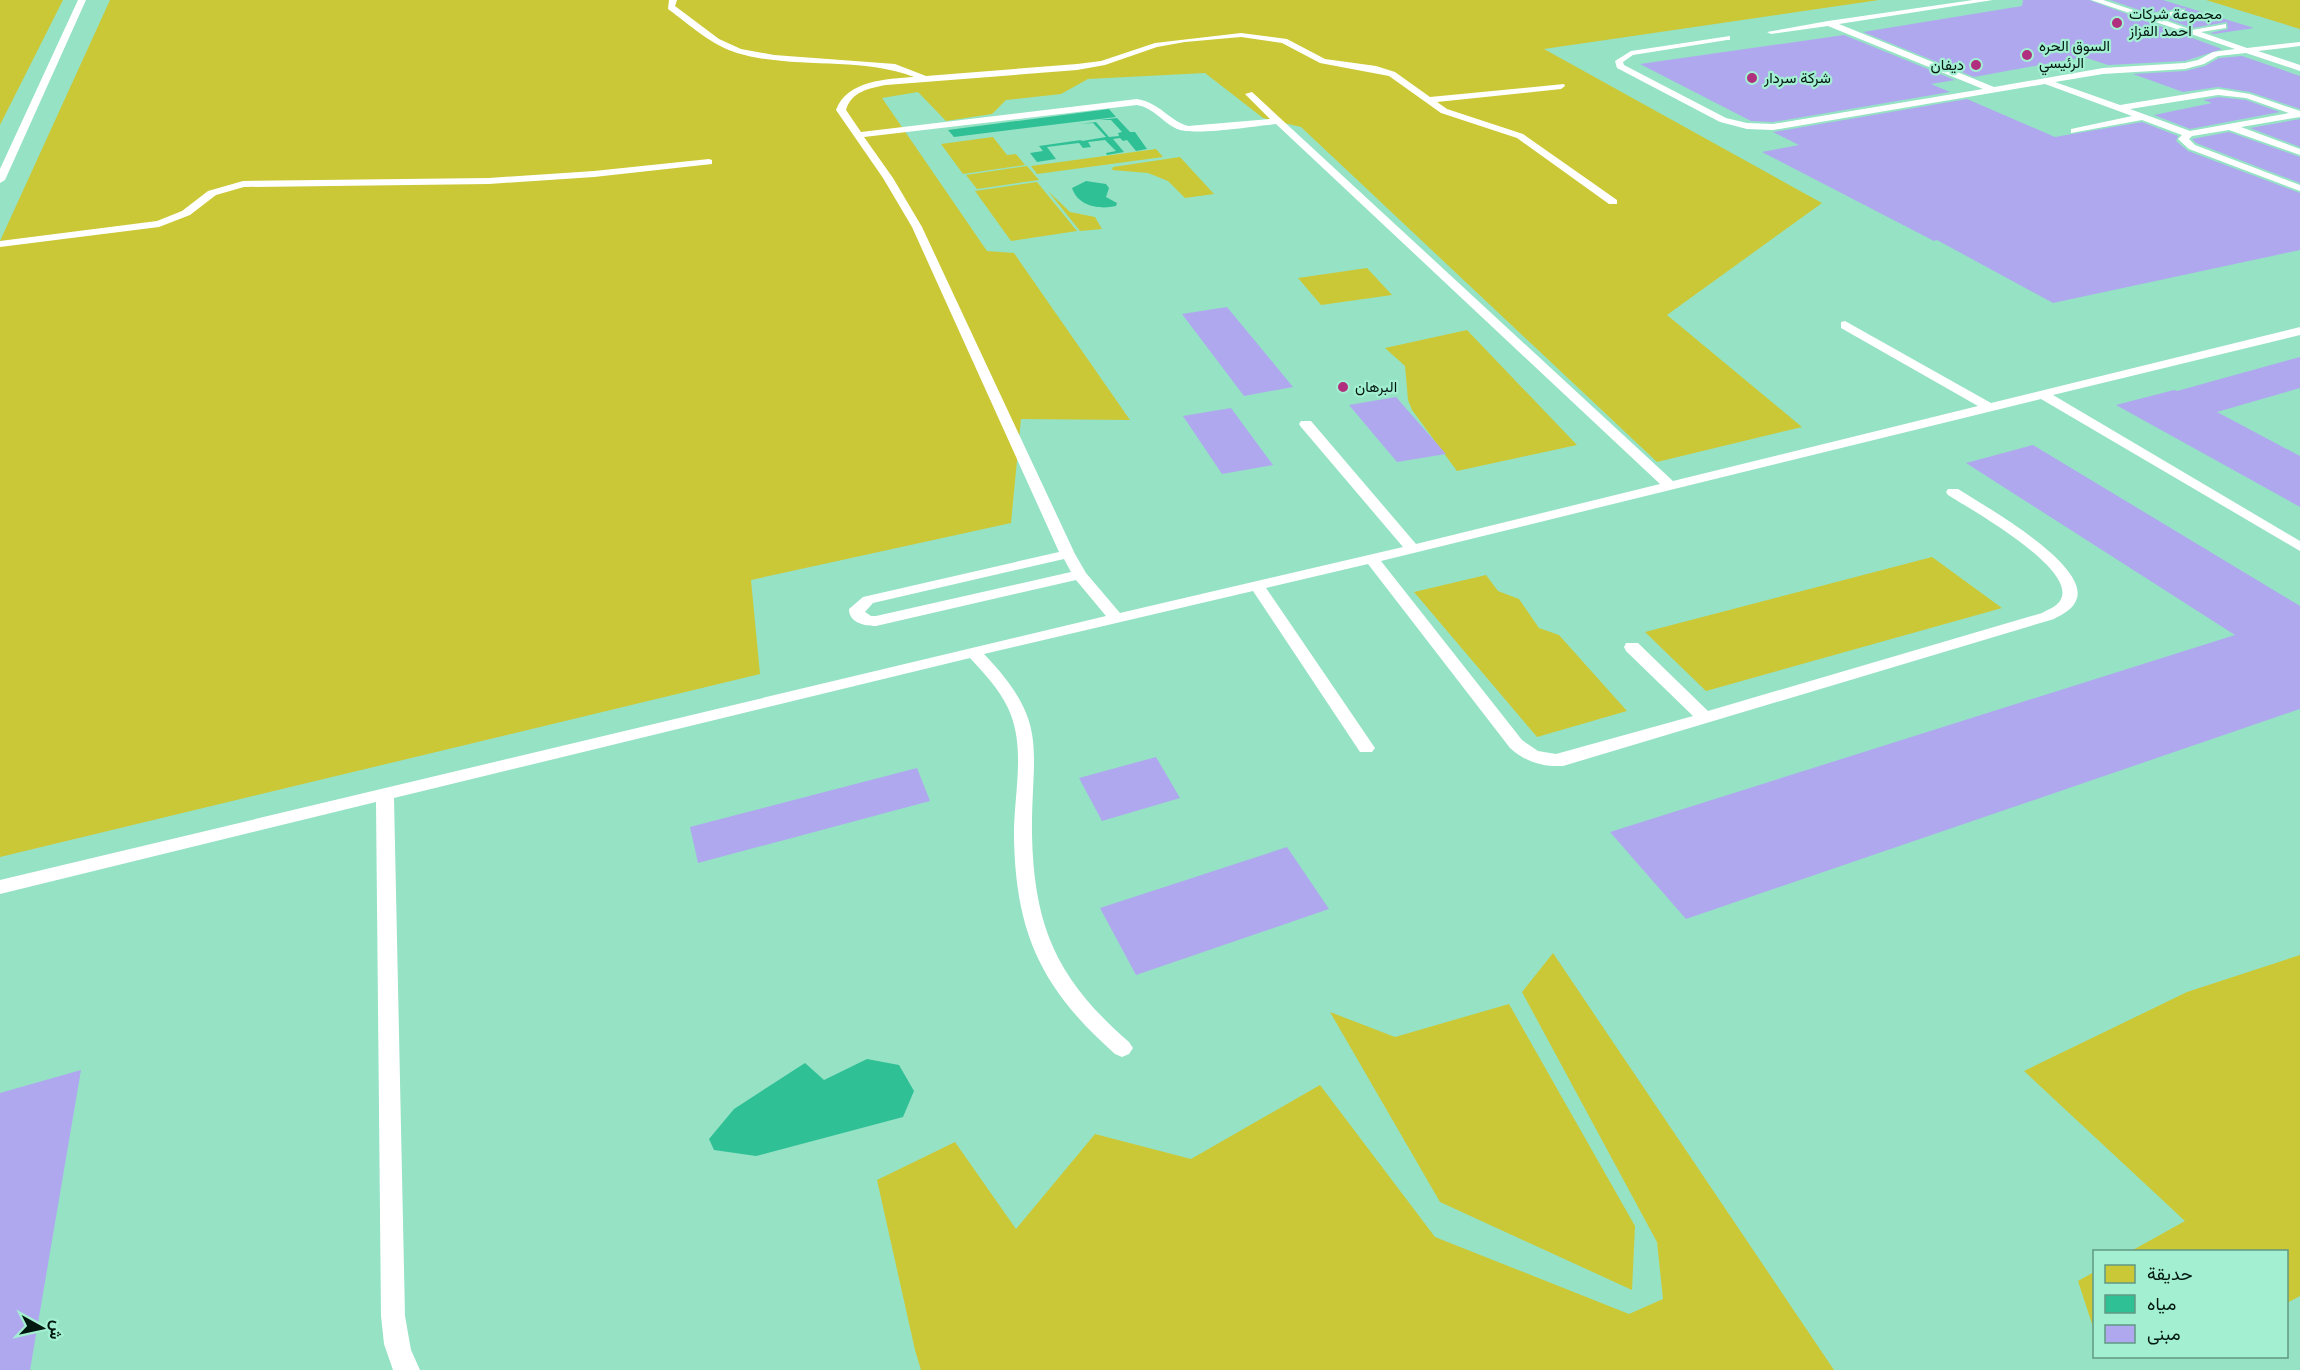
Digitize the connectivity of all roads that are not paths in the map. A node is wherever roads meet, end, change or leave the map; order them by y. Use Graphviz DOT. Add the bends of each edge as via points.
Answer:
graph roads {
  1 [pos="82,0"];
  2 [pos="673,0"];
  3 [pos="1989,0"];
  4 [pos="2095,0"];
  5 [pos="2181,12"];
  6 [pos="2148,17"];
  7 [pos="1828,23"];
  8 [pos="2223,26"];
  9 [pos="1771,32"];
  10 [pos="2191,32"];
  11 [pos="1727,38"];
  12 [pos="2300,44"];
  13 [pos="2246,50"];
  14 [pos="2300,68"];
  15 [pos="924,78"];
  16 [pos="2047,81"];
  17 [pos="1561,86"];
  18 [pos="1995,90"];
  19 [pos="1249,94"];
  20 [pos="1426,100"];
  21 [pos="2120,108"];
  22 [pos="2300,114"];
  23 [pos="2142,117"];
  24 [pos="1278,121"];
  25 [pos="2230,127"];
  26 [pos="2074,131"];
  27 [pos="2189,134"];
  28 [pos="857,135"];
  29 [pos="2300,152"];
  30 [pos="709,162"];
  31 [pos="0,180"];
  32 [pos="2300,188"];
  33 [pos="1613,202"];
  34 [pos="0,244"];
  35 [pos="1845,326"];
  36 [pos="2300,331"];
  37 [pos="2042,394"];
  38 [pos="1988,407"];
  39 [pos="1306,424"];
  40 [pos="1670,486"];
  41 [pos="1953,492"];
  42 [pos="2300,547"];
  43 [pos="1413,549"];
  44 [pos="1068,554"];
  45 [pos="1372,559"];
  46 [pos="1080,575"];
  47 [pos="1257,586"];
  48 [pos="1117,619"];
  49 [pos="1632,647"];
  50 [pos="973,652"];
  51 [pos="1706,718"];
  52 [pos="1366,748"];
  53 [pos="385,794"];
  54 [pos="0,887"];
  55 [pos="1122,1048"];
  56 [pos="406,1370"];
  1 -- 31 [label="lane"];
  2 -- 15 [label="lane" via="671,7 716,41 739,51 774,58 895,67"];
  3 -- 7 [label="lane"];
  4 -- 6 [label="lane"];
  5 -- 6 [label="lane"];
  6 -- 10 [label="lane"];
  7 -- 9 [label="lane"];
  7 -- 18 [label="lane"];
  8 -- 10 [label="lane"];
  10 -- 13 [label="lane"];
  11 -- 18 [label="lane" via="1632,54 1619,61 1620,66 1714,116 1734,124 1761,127"];
  12 -- 13 [label="lane"];
  13 -- 14 [label="lane"];
  13 -- 16 [label="lane" via="2216,54 2185,66 2111,70"];
  15 -- 20 [label="lane" via="1077,67 1169,42 1253,36 1292,44 1323,61 1385,72 1398,77"];
  15 -- 28 [label="lane" via="878,84 846,98 841,110"];
  16 -- 18 [label="lane"];
  16 -- 21 [label="lane"];
  17 -- 20 [label="lane"];
  19 -- 24 [label="lane"];
  20 -- 33 [label="lane" via="1455,116 1520,136"];
  21 -- 22 [label="lane" via="2218,92 2247,96"];
  21 -- 23 [label="lane"];
  22 -- 25 [label="lane"];
  23 -- 26 [label="lane"];
  23 -- 27 [label="lane"];
  24 -- 28 [label="lane" via="1188,129 1177,126 1154,105 1131,102"];
  24 -- 40 [label="lane"];
  25 -- 27 [label="lane"];
  25 -- 29 [label="lane"];
  27 -- 32 [label="lane" via="2183,139 2192,147"];
  28 -- 44 [label="lane" via="917,227"];
  30 -- 34 [label="lane" via="489,182 243,184 212,193 186,213 159,224"];
  35 -- 38 [label="lane"];
  36 -- 37 [label="lane"];
  37 -- 38 [label="lane"];
  37 -- 42 [label="lane"];
  38 -- 40 [label="lane"];
  39 -- 43 [label="lane"];
  40 -- 43 [label="lane"];
  41 -- 51 [label="lane" via="2060,567 2070,582 2070,596 2063,608 2048,616"];
  43 -- 45 [label="lane"];
  44 -- 46 [label="lane"];
  44 -- 46 [label="lane" via="868,600 857,609 857,614 867,621 876,621"];
  45 -- 47 [label="lane"];
  45 -- 51 [label="lane" via="1516,744 1531,756 1563,760"];
  46 -- 48 [label="lane"];
  47 -- 48 [label="lane"];
  47 -- 52 [label="lane"];
  48 -- 50 [label="lane"];
  49 -- 51 [label="lane"];
  50 -- 53 [label="lane"];
  50 -- 55 [label="lane" via="998,678 1022,721 1026,745 1022,834 1025,870 1042,944 1071,999"];
  53 -- 54 [label="lane"];
  53 -- 56 [label="lane" via="393,1316 400,1360"];
}
